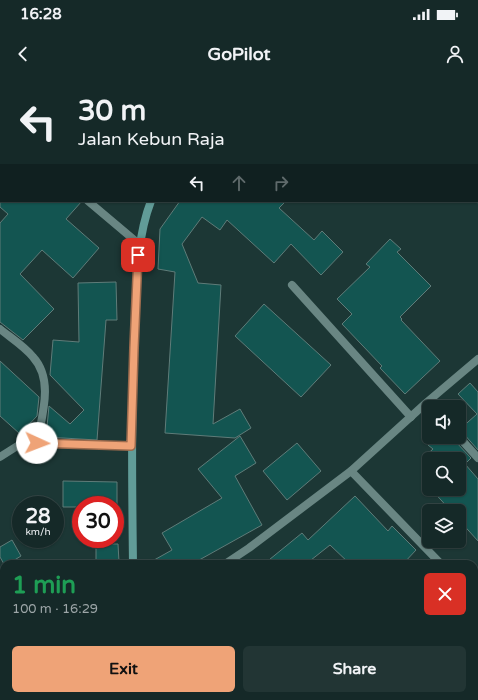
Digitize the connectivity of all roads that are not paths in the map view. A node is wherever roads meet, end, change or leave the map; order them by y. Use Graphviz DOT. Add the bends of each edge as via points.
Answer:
graph roads {
  1 [pos="89,202"];
  2 [pos="151,202"];
  3 [pos="139,244"];
  4 [pos="292,284"];
  5 [pos="0,329"];
  6 [pos="478,359"];
  7 [pos="433,400"];
  8 [pos="422,409"];
  9 [pos="411,417"];
  10 [pos="37,443"];
  11 [pos="465,444"];
  12 [pos="131,446"];
  13 [pos="0,458"];
  14 [pos="478,458"];
  15 [pos="350,471"];
  16 [pos="133,560"];
  17 [pos="231,560"];
  18 [pos="437,560"];
  1 -- 3 [label="street"];
  2 -- 3 [label="street" via="144,218"];
  3 -- 12 [label="street"];
  4 -- 9 [label="street"];
  5 -- 10 [label="street" via="33,356 40,365 44,377 45,399"];
  6 -- 7 [label="street"];
  8 -- 9 [label="street"];
  9 -- 15 [label="street"];
  10 -- 12 [label="street"];
  10 -- 13 [label="street" via="22,443"];
  11 -- 14 [label="street"];
  12 -- 16 [label="street"];
  15 -- 17 [label="street"];
  15 -- 18 [label="street"];
}
